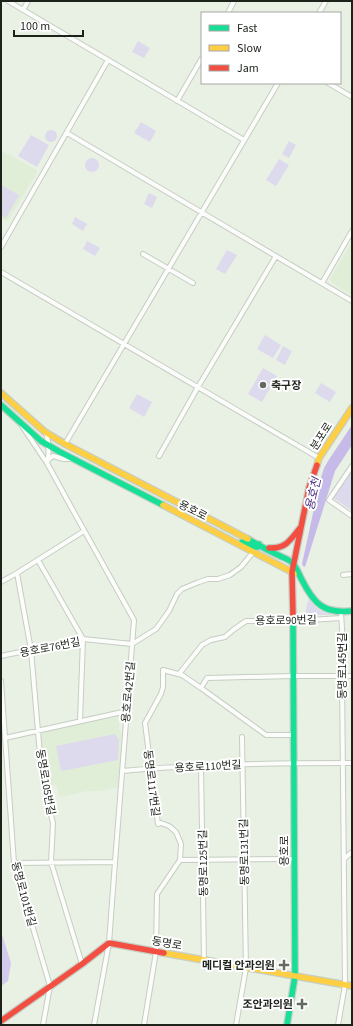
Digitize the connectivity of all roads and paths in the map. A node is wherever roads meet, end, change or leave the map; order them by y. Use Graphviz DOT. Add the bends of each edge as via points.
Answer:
graph roads {
  1 [pos="8,1"];
  2 [pos="28,1"];
  3 [pos="234,1"];
  4 [pos="326,1"];
  5 [pos="23,10"];
  6 [pos="228,12"];
  7 [pos="320,12"];
  8 [pos="108,60"];
  9 [pos="201,60"];
  10 [pos="277,84"];
  11 [pos="330,84"];
  12 [pos="352,97"];
  13 [pos="178,101"];
  14 [pos="66,133"];
  15 [pos="244,140"];
  16 [pos="202,212"];
  17 [pos="352,232"];
  18 [pos="1,247"];
  19 [pos="143,254"];
  20 [pos="276,256"];
  21 [pos="169,268"];
  22 [pos="1,272"];
  23 [pos="194,282"];
  24 [pos="322,282"];
  25 [pos="352,301"];
  26 [pos="124,344"];
  27 [pos="198,387"];
  28 [pos="1,393"];
  29 [pos="1,405"];
  30 [pos="352,408"];
  31 [pos="21,423"];
  32 [pos="45,432"];
  33 [pos="65,444"];
  34 [pos="48,446"];
  35 [pos="36,448"];
  36 [pos="159,456"];
  37 [pos="319,458"];
  38 [pos="73,459"];
  39 [pos="48,461"];
  40 [pos="352,466"];
  41 [pos="352,516"];
  42 [pos="301,526"];
  43 [pos="84,531"];
  44 [pos="235,543"];
  45 [pos="259,544"];
  46 [pos="266,548"];
  47 [pos="254,552"];
  48 [pos="38,560"];
  49 [pos="293,563"];
  50 [pos="292,572"];
  51 [pos="16,573"];
  52 [pos="342,574"];
  53 [pos="352,574"];
  54 [pos="1,582"];
  55 [pos="304,584"];
  56 [pos="352,611"];
  57 [pos="341,612"];
  58 [pos="341,618"];
  59 [pos="293,621"];
  60 [pos="83,639"];
  61 [pos="132,644"];
  62 [pos="31,650"];
  63 [pos="1,656"];
  64 [pos="179,674"];
  65 [pos="293,676"];
  66 [pos="342,676"];
  67 [pos="352,676"];
  68 [pos="1,681"];
  69 [pos="201,688"];
  70 [pos="127,711"];
  71 [pos="80,721"];
  72 [pos="38,730"];
  73 [pos="294,735"];
  74 [pos="242,737"];
  75 [pos="5,738"];
  76 [pos="294,763"];
  77 [pos="343,763"];
  78 [pos="352,763"];
  79 [pos="242,764"];
  80 [pos="201,766"];
  81 [pos="150,769"];
  82 [pos="122,771"];
  83 [pos="352,852"];
  84 [pos="294,859"];
  85 [pos="344,859"];
  86 [pos="180,860"];
  87 [pos="202,860"];
  88 [pos="244,860"];
  89 [pos="51,862"];
  90 [pos="115,862"];
  91 [pos="14,863"];
  92 [pos="109,943"];
  93 [pos="156,952"];
  94 [pos="204,960"];
  95 [pos="82,964"];
  96 [pos="246,968"];
  97 [pos="295,976"];
  98 [pos="345,985"];
  99 [pos="50,986"];
  100 [pos="352,986"];
  101 [pos="2,1022"];
  102 [pos="43,1025"];
  103 [pos="94,1025"];
  104 [pos="144,1025"];
  105 [pos="236,1025"];
  106 [pos="287,1025"];
  107 [pos="338,1025"];
  1 -- 5 [label="street"];
  2 -- 5 [label="street"];
  3 -- 6 [label="street"];
  4 -- 7 [label="street"];
  5 -- 8 [label="street"];
  8 -- 13 [label="street"];
  8 -- 14 [label="street"];
  9 -- 13 [label="street"];
  10 -- 15 [label="street"];
  11 -- 12 [label="street"];
  13 -- 15 [label="street"];
  14 -- 16 [label="street"];
  14 -- 18 [label="street"];
  15 -- 16 [label="street"];
  16 -- 20 [label="street"];
  16 -- 21 [label="street"];
  17 -- 24 [label="street"];
  19 -- 21 [label="street"];
  20 -- 24 [label="street"];
  20 -- 27 [label="street"];
  21 -- 23 [label="street"];
  21 -- 26 [label="street"];
  22 -- 26 [label="street"];
  24 -- 25 [label="street"];
  26 -- 27 [label="street"];
  26 -- 33 [label="street"];
  27 -- 36 [label="street"];
  27 -- 37 [label="street"];
  28 -- 32 [label="main road, 용호로"];
  29 -- 31 [label="main road, 용호로"];
  30 -- 37 [label="main road, 분포로"];
  31 -- 34 [label="main road, 용호로"];
  31 -- 35 [label="street, 용호로42번길"];
  32 -- 33 [label="main road, 용호로"];
  32 -- 34 [label="street, 용호로42번길"];
  33 -- 45 [label="main road, 용호로"];
  34 -- 35 [label="street" via="46,451"];
  34 -- 38 [label="main road, 용호로"];
  34 -- 39 [label="street, 용호로42번길"];
  35 -- 39 [label="street, 용호로42번길"];
  37 -- 42 [label="main road, 분포로"];
  38 -- 39 [label="street" via="53,456"];
  38 -- 44 [label="main road, 용호로"];
  39 -- 43 [label="street, 용호로42번길"];
  40 -- 41 [label="street" via="329,500"];
  42 -- 46 [label="main road" via="288,544 280,548"];
  42 -- 49 [label="main road, 분포로"];
  43 -- 48 [label="street"];
  43 -- 61 [label="street, 용호로42번길" via="134,620"];
  44 -- 45 [label="main road" via="242,542 257,547"];
  44 -- 47 [label="main road, 용호로"];
  45 -- 46 [label="main road, 용호로"];
  46 -- 49 [label="main road, 용호로"];
  47 -- 50 [label="main road, 용호로"];
  47 -- 61 [label="street" via="230,575 208,579 182,589 156,629"];
  48 -- 51 [label="street"];
  48 -- 60 [label="street"];
  49 -- 50 [label="main road, 분포로"];
  49 -- 55 [label="main road"];
  50 -- 55 [label="main road"];
  50 -- 59 [label="main road, 용호로"];
  51 -- 54 [label="street"];
  51 -- 62 [label="street, 동명로105번길"];
  52 -- 53 [label="street"];
  55 -- 57 [label="main road" via="317,603"];
  56 -- 57 [label="main road"];
  57 -- 58 [label="street, 동명로145번길"];
  58 -- 59 [label="street, 용호로90번길"];
  58 -- 66 [label="street, 동명로145번길"];
  59 -- 64 [label="street, 용호로90번길" via="246,621 225,637 202,645"];
  59 -- 65 [label="main road, 용호로"];
  60 -- 61 [label="street, 용호로76번길"];
  60 -- 62 [label="street, 용호로76번길"];
  60 -- 71 [label="street"];
  61 -- 70 [label="street, 용호로42번길"];
  62 -- 63 [label="street, 용호로76번길"];
  62 -- 72 [label="street, 동명로105번길"];
  64 -- 69 [label="street"];
  64 -- 81 [label="street, 동명로117번길" via="163,670 161,694 145,723"];
  65 -- 66 [label="street"];
  65 -- 69 [label="street" via="207,678"];
  65 -- 73 [label="main road, 용호로"];
  66 -- 67 [label="street"];
  66 -- 77 [label="street, 동명로145번길"];
  68 -- 75 [label="street, 동명로101번길"];
  69 -- 73 [label="street" via="266,735"];
  70 -- 71 [label="street"];
  70 -- 82 [label="street, 용호로42번길"];
  71 -- 72 [label="street"];
  72 -- 75 [label="street"];
  72 -- 89 [label="street, 동명로105번길" via="45,791 53,822"];
  73 -- 76 [label="main road, 용호로"];
  74 -- 79 [label="street, 동명로131번길"];
  75 -- 91 [label="street, 동명로101번길"];
  76 -- 77 [label="street, 용호로110번길"];
  76 -- 79 [label="street, 용호로110번길"];
  76 -- 84 [label="main road, 용호로"];
  77 -- 78 [label="street, 용호로110번길"];
  77 -- 85 [label="street, 동명로145번길"];
  79 -- 80 [label="street, 용호로110번길"];
  79 -- 88 [label="street, 동명로131번길"];
  80 -- 81 [label="street, 용호로110번길"];
  80 -- 87 [label="street, 동명로125번길"];
  81 -- 82 [label="street, 용호로110번길"];
  81 -- 86 [label="street, 동명로117번길" via="158,824 168,826 176,832 181,844"];
  82 -- 90 [label="street, 용호로42번길"];
  83 -- 85 [label="street"];
  84 -- 88 [label="street"];
  84 -- 97 [label="main road, 용호로"];
  85 -- 98 [label="street, 동명로145번길"];
  86 -- 87 [label="street"];
  86 -- 93 [label="street" via="156,894"];
  87 -- 88 [label="street"];
  87 -- 94 [label="street, 동명로125번길"];
  88 -- 96 [label="street, 동명로131번길"];
  89 -- 90 [label="street"];
  89 -- 91 [label="street"];
  89 -- 95 [label="street, 동명로105번길"];
  90 -- 92 [label="street, 용호로42번길"];
  91 -- 99 [label="street, 동명로101번길"];
  92 -- 93 [label="main road, 동명로"];
  92 -- 95 [label="main road"];
  92 -- 103 [label="street, 용호로42번길"];
  93 -- 94 [label="main road, 동명로"];
  93 -- 104 [label="street"];
  94 -- 96 [label="main road, 동명로"];
  95 -- 99 [label="main road"];
  96 -- 97 [label="main road, 동명로"];
  96 -- 105 [label="street, 동명로131번길"];
  97 -- 98 [label="main road, 동명로"];
  97 -- 106 [label="main road, 용호로"];
  98 -- 100 [label="main road, 동명로"];
  98 -- 107 [label="street, 동명로145번길"];
  99 -- 101 [label="main road"];
  99 -- 102 [label="street"];
}
